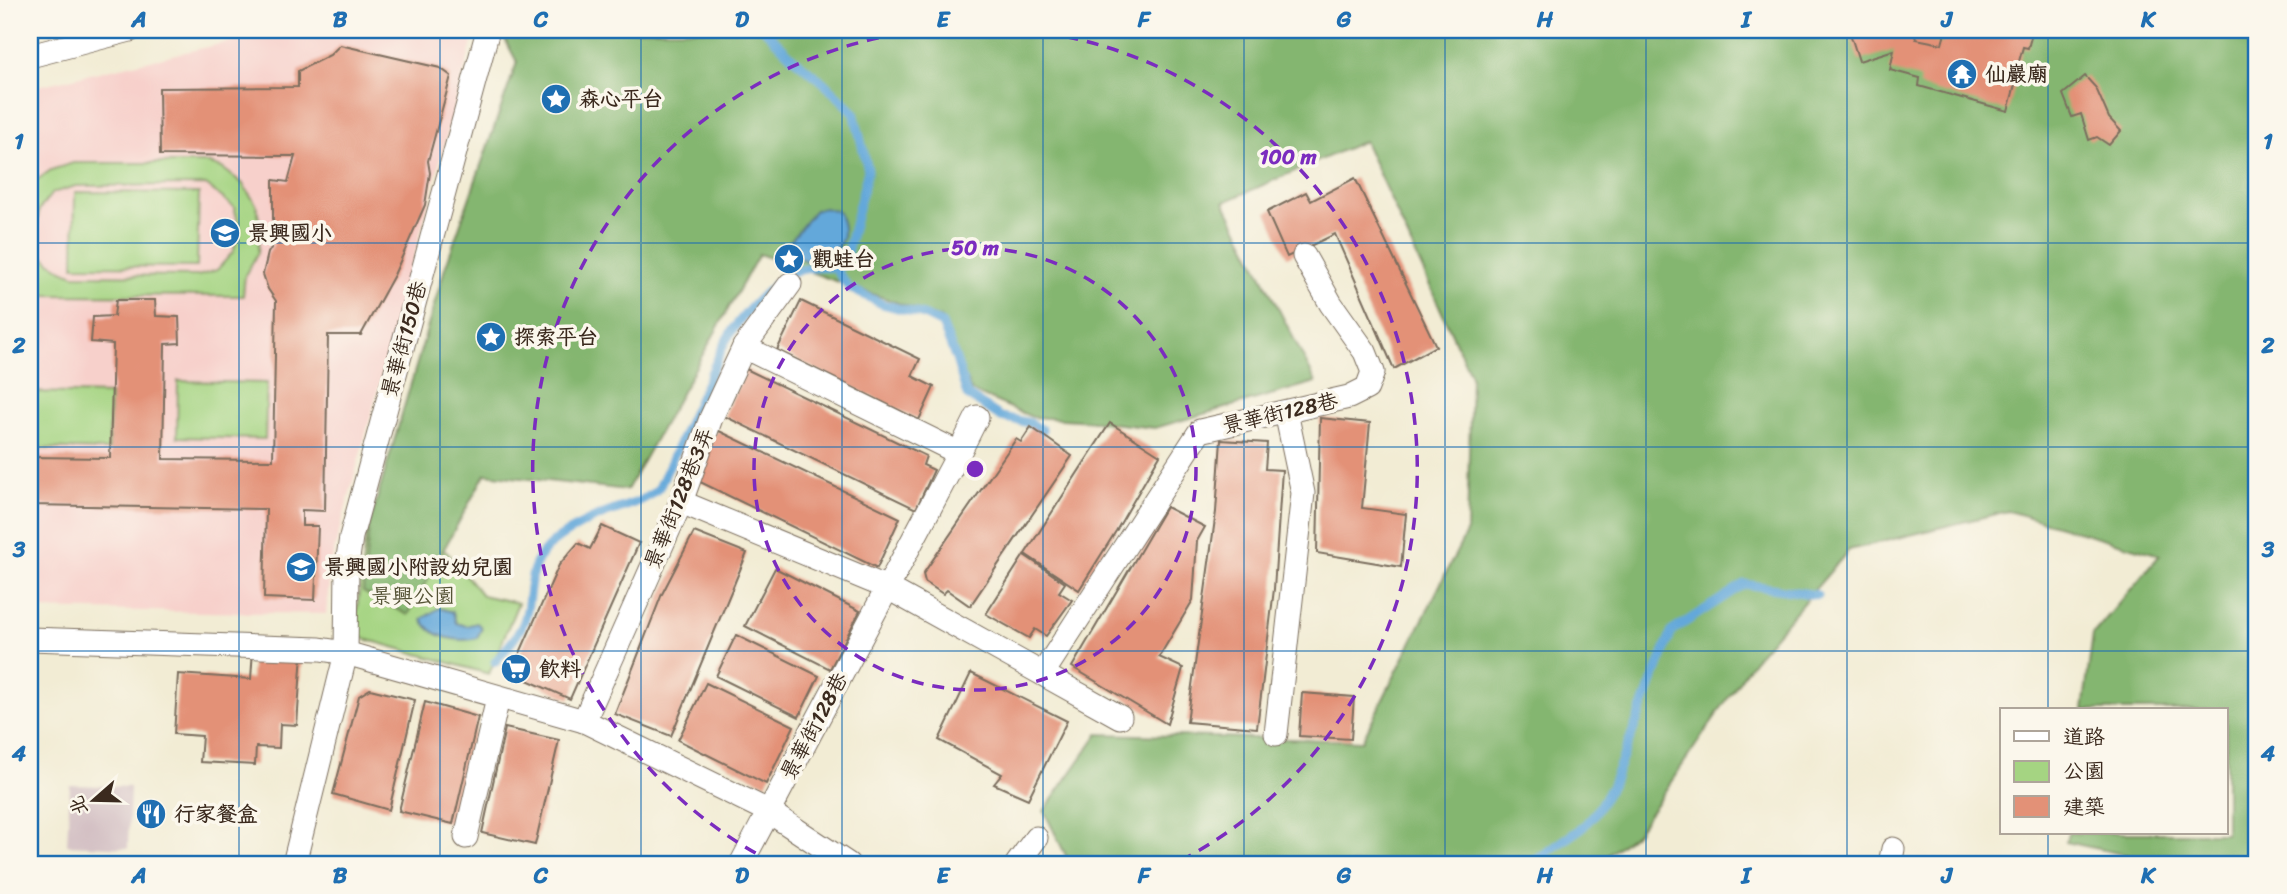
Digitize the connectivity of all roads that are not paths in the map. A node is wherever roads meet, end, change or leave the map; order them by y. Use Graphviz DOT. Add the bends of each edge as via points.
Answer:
graph roads {
  1 [pos="130,30"];
  2 [pos="488,30"];
  3 [pos="42,45"];
  4 [pos="1304,256"];
  5 [pos="790,284"];
  6 [pos="744,347"];
  7 [pos="1286,412"];
  8 [pos="977,416"];
  9 [pos="960,453"];
  10 [pos="681,502"];
  11 [pos="888,587"];
  12 [pos="30,639"];
  13 [pos="346,653"];
  14 [pos="1043,673"];
  15 [pos="498,698"];
  16 [pos="1120,717"];
  17 [pos="584,721"];
  18 [pos="1276,734"];
  19 [pos="768,811"];
  20 [pos="466,837"];
  21 [pos="1036,838"];
  22 [pos="295,864"];
  23 [pos="741,864"];
  24 [pos="848,864"];
  25 [pos="1017,864"];
  1 -- 3 [label="street"];
  2 -- 13 [label="street, 景華街150巷" via="351,537"];
  4 -- 7 [label="street, 景華街128巷" via="1373,372 1367,388 1349,397"];
  5 -- 6 [label="street, 景華街128巷3弄"];
  6 -- 9 [label="street"];
  6 -- 10 [label="street, 景華街128巷3弄" via="711,418"];
  7 -- 14 [label="street, 景華街128巷" via="1200,431"];
  7 -- 18 [label="street" via="1303,493"];
  8 -- 9 [label="street, 景華街128巷"];
  9 -- 11 [label="street, 景華街128巷"];
  10 -- 11 [label="street"];
  10 -- 17 [label="street, 景華街128巷3弄"];
  11 -- 14 [label="street"];
  11 -- 19 [label="street, 景華街128巷"];
  12 -- 13 [label="street"];
  13 -- 15 [label="street"];
  13 -- 22 [label="street, 景華街150巷"];
  14 -- 16 [label="street"];
  15 -- 17 [label="street"];
  15 -- 20 [label="street"];
  17 -- 19 [label="street"];
  19 -- 23 [label="street, 景華街128巷"];
  19 -- 24 [label="street"];
  21 -- 25 [label="street"];
}
